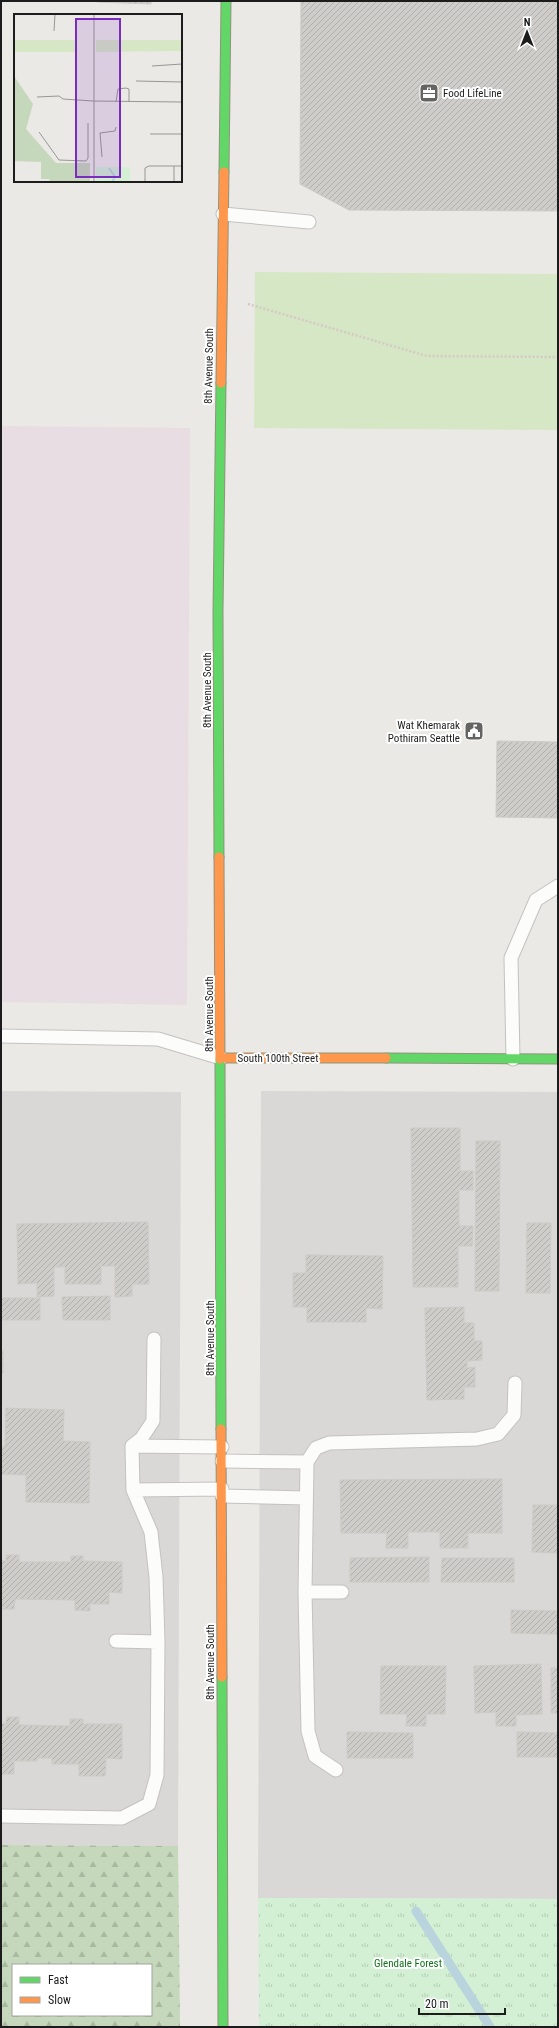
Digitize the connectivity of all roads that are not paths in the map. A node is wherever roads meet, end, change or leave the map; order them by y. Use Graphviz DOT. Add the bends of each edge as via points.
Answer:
graph roads {
  1 [pos="226,1"];
  2 [pos="223,214"];
  3 [pos="309,222"];
  4 [pos="558,886"];
  5 [pos="1,1036"];
  6 [pos="221,1058"];
  7 [pos="513,1059"];
  8 [pos="558,1059"];
  9 [pos="154,1339"];
  10 [pos="515,1383"];
  11 [pos="132,1446"];
  12 [pos="222,1447"];
  13 [pos="222,1461"];
  14 [pos="307,1462"];
  15 [pos="133,1490"];
  16 [pos="222,1493"];
  17 [pos="306,1498"];
  18 [pos="305,1592"];
  19 [pos="342,1592"];
  20 [pos="116,1641"];
  21 [pos="158,1642"];
  22 [pos="336,1770"];
  23 [pos="1,1816"];
  24 [pos="223,2027"];
  1 -- 2 [label="street, 8th Avenue South"];
  2 -- 3 [label="lane"];
  2 -- 6 [label="street, 8th Avenue South" via="218,612"];
  4 -- 7 [label="lane" via="536,900 512,958"];
  5 -- 6 [label="lane, South 100th Street" via="158,1039"];
  6 -- 7 [label="street, South 100th Street"];
  6 -- 12 [label="street, 8th Avenue South"];
  7 -- 8 [label="street, South 100th Street"];
  9 -- 11 [label="lane" via="154,1421 141,1439"];
  10 -- 14 [label="lane" via="514,1415 498,1434 477,1439 329,1443 316,1448"];
  11 -- 12 [label="lane"];
  11 -- 15 [label="lane"];
  12 -- 13 [label="street, 8th Avenue South"];
  13 -- 14 [label="lane"];
  13 -- 16 [label="street, 8th Avenue South"];
  14 -- 17 [label="lane"];
  15 -- 16 [label="lane"];
  15 -- 21 [label="lane" via="151,1532 156,1577"];
  16 -- 17 [label="lane"];
  16 -- 24 [label="street, 8th Avenue South"];
  17 -- 18 [label="lane"];
  18 -- 19 [label="lane"];
  18 -- 22 [label="lane" via="308,1731 315,1756"];
  20 -- 21 [label="lane"];
  21 -- 23 [label="lane" via="157,1775 149,1804 122,1818"];
}
